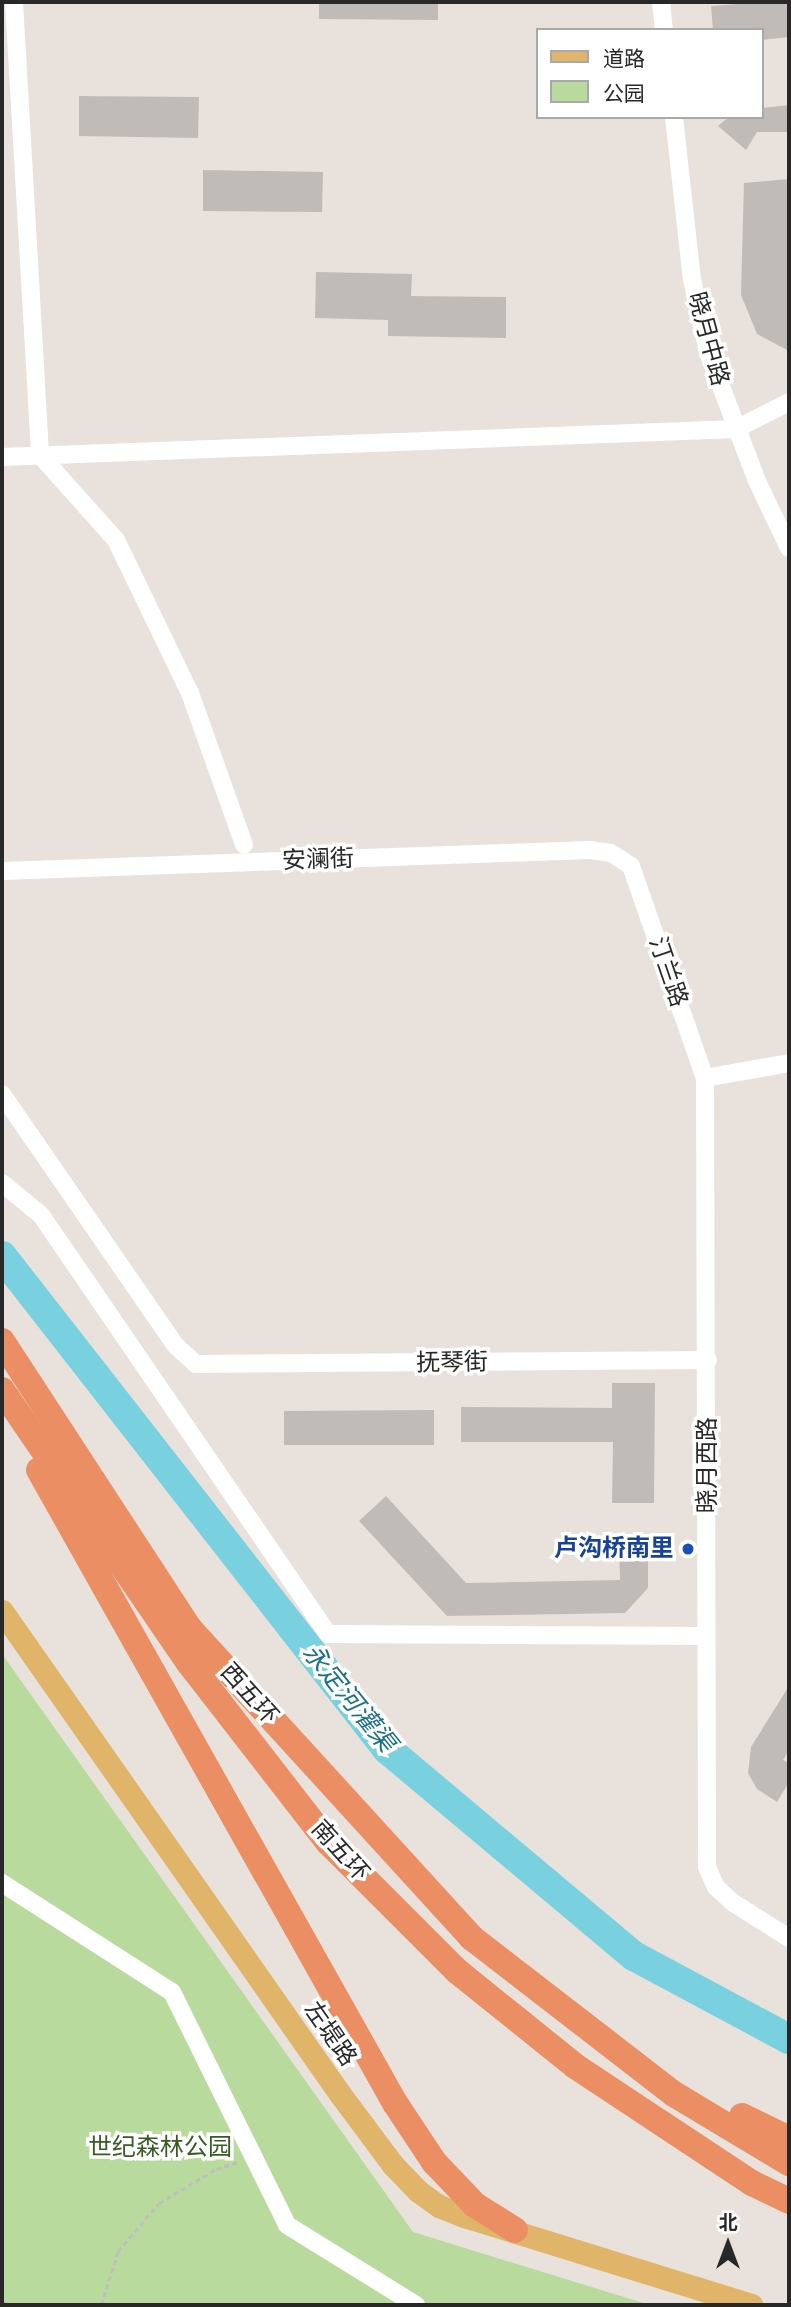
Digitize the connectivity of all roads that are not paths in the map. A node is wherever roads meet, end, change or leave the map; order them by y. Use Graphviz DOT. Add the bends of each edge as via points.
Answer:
graph roads {
  1 [pos="14,2"];
  2 [pos="661,2"];
  3 [pos="664,28"];
  4 [pos="674,119"];
  5 [pos="789,402"];
  6 [pos="736,429"];
  7 [pos="40,455"];
  8 [pos="2,457"];
  9 [pos="789,548"];
  10 [pos="244,845"];
  11 [pos="631,866"];
  12 [pos="2,871"];
  13 [pos="789,1063"];
  14 [pos="705,1077"];
  15 [pos="2,1094"];
  16 [pos="2,1183"];
  17 [pos="2,1341"];
  18 [pos="708,1360"];
  19 [pos="2,1390"];
  20 [pos="2,1405"];
  21 [pos="2,1611"];
  22 [pos="706,1636"];
  23 [pos="2,1882"];
  24 [pos="789,1938"];
  25 [pos="552,2002"];
  26 [pos="789,2140"];
  27 [pos="789,2163"];
  28 [pos="789,2201"];
  29 [pos="515,2230"];
  30 [pos="416,2305"];
  31 [pos="752,2305"];
  1 -- 7 [label="street"];
  2 -- 3 [label="street"];
  4 -- 6 [label="street, 晓月中路" via="692,279 708,352"];
  5 -- 6 [label="street"];
  6 -- 7 [label="street"];
  6 -- 9 [label="street, 晓月中路"];
  7 -- 8 [label="street"];
  7 -- 10 [label="street" via="116,540 190,693"];
  11 -- 12 [label="street, 安澜街" via="611,853 590,850"];
  11 -- 14 [label="street, 汀兰路"];
  13 -- 14 [label="street"];
  14 -- 18 [label="street, 晓月西路"];
  15 -- 18 [label="street, 抚琴街" via="176,1346 196,1364"];
  16 -- 22 [label="street" via="41,1214 328,1634"];
  17 -- 25 [label="highway, 西五环" via="189,1628 472,1938"];
  18 -- 22 [label="street, 晓月西路"];
  19 -- 28 [label="highway, 南五环" via="189,1663 328,1842 457,1971 575,2066 752,2183"];
  20 -- 29 [label="highway" via="395,2103 434,2162 475,2205"];
  21 -- 29 [label="main road, 左堤路" via="393,2165 439,2206"];
  22 -- 24 [label="street, 晓月西路" via="707,1867 716,1887 732,1902"];
  23 -- 30 [label="street" via="172,1992 287,2224"];
  25 -- 26 [label="highway"];
  25 -- 27 [label="highway" via="674,2094"];
  29 -- 31 [label="main road, 左堤路"];
}
